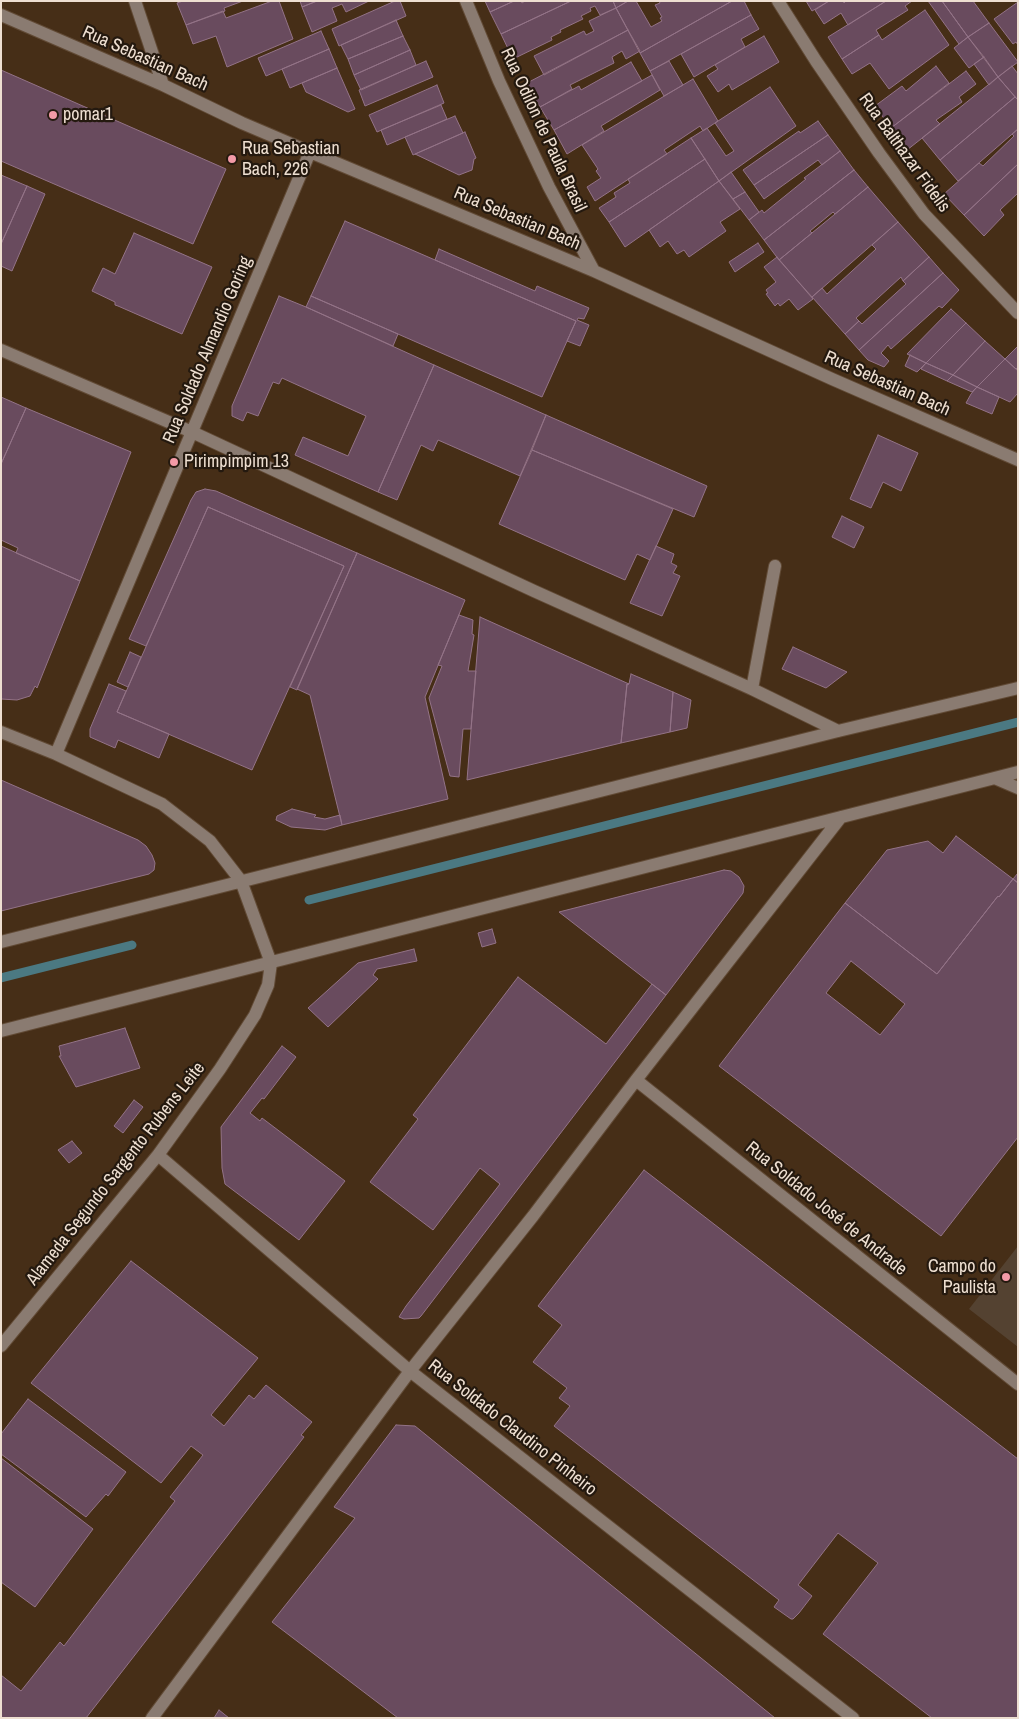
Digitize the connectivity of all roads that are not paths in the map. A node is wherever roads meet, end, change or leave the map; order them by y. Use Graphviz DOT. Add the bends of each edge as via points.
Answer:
graph roads {
  1 [pos="135,1"];
  2 [pos="466,1"];
  3 [pos="778,1"];
  4 [pos="1,15"];
  5 [pos="163,85"];
  6 [pos="310,152"];
  7 [pos="594,271"];
  8 [pos="1018,313"];
  9 [pos="1,350"];
  10 [pos="192,432"];
  11 [pos="1018,460"];
  12 [pos="775,566"];
  13 [pos="1018,688"];
  14 [pos="752,689"];
  15 [pos="838,731"];
  16 [pos="1,732"];
  17 [pos="56,754"];
  18 [pos="1018,772"];
  19 [pos="997,779"];
  20 [pos="1018,788"];
  21 [pos="841,817"];
  22 [pos="241,881"];
  23 [pos="1,942"];
  24 [pos="272,963"];
  25 [pos="1,1031"];
  26 [pos="636,1080"];
  27 [pos="158,1155"];
  28 [pos="1,1346"];
  29 [pos="410,1370"];
  30 [pos="1018,1384"];
  31 [pos="152,1718"];
  32 [pos="853,1718"];
  1 -- 5 [label="street"];
  2 -- 7 [label="street, Rua Odilon de Paula Brasil" via="499,82"];
  3 -- 8 [label="street, Rua Balthazar Fidelis" via="821,69 924,214"];
  4 -- 5 [label="street, Rua Sebastian Bach"];
  5 -- 6 [label="street, Rua Sebastian Bach"];
  6 -- 7 [label="street, Rua Sebastian Bach"];
  6 -- 10 [label="street, Rua Soldado Almandio Goring"];
  7 -- 11 [label="street, Rua Sebastian Bach"];
  9 -- 10 [label="street"];
  10 -- 14 [label="street"];
  10 -- 17 [label="street, Rua Soldado Almandio Goring"];
  12 -- 14 [label="street"];
  13 -- 15 [label="street"];
  14 -- 15 [label="street"];
  15 -- 22 [label="street"];
  16 -- 17 [label="street"];
  17 -- 22 [label="street" via="162,804 210,841"];
  18 -- 19 [label="street"];
  19 -- 20 [label="street"];
  19 -- 21 [label="street"];
  21 -- 24 [label="street"];
  21 -- 26 [label="street"];
  22 -- 23 [label="street"];
  22 -- 24 [label="street"];
  24 -- 25 [label="street"];
  24 -- 27 [label="street, Alameda Segundo Sargento Rubens Leite" via="268,985 255,1015"];
  26 -- 29 [label="street"];
  26 -- 30 [label="street, Rua Soldado José de Andrade"];
  27 -- 28 [label="street, Alameda Segundo Sargento Rubens Leite"];
  27 -- 29 [label="street, Rua Soldado Claudino Pinheiro"];
  29 -- 31 [label="street"];
  29 -- 32 [label="street, Rua Soldado Claudino Pinheiro"];
}
